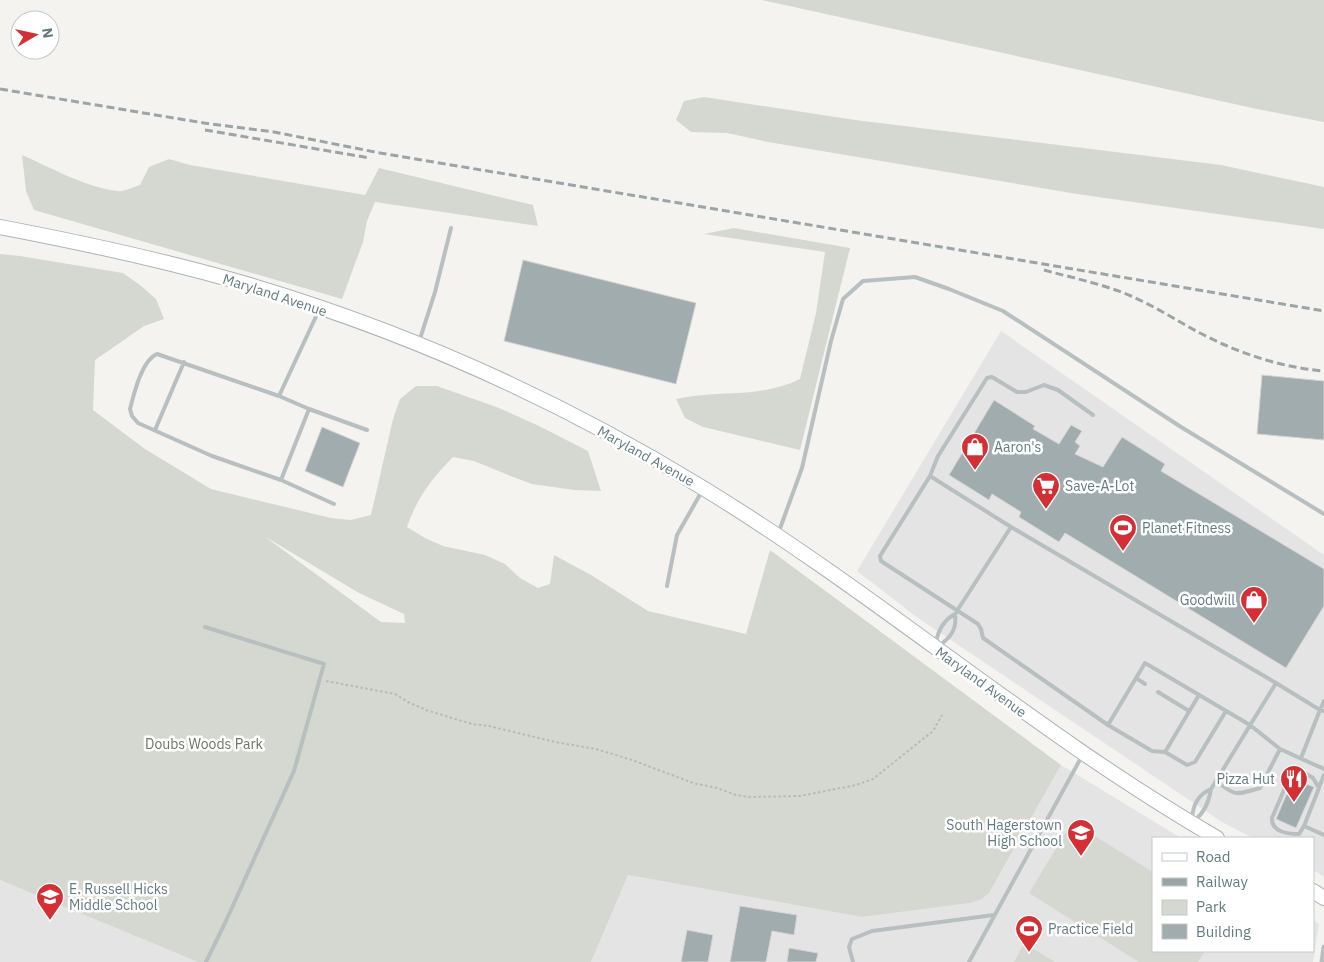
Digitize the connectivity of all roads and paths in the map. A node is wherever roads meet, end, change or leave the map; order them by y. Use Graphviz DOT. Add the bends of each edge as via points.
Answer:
graph roads {
  1 [pos="0,227"];
  2 [pos="451,228"];
  3 [pos="320,308"];
  4 [pos="418,344"];
  5 [pos="184,362"];
  6 [pos="279,396"];
  7 [pos="309,409"];
  8 [pos="1093,415"];
  9 [pos="154,430"];
  10 [pos="367,430"];
  11 [pos="930,476"];
  12 [pos="281,480"];
  13 [pos="703,488"];
  14 [pos="334,504"];
  15 [pos="1324,514"];
  16 [pos="1011,527"];
  17 [pos="777,536"];
  18 [pos="667,586"];
  19 [pos="956,612"];
  20 [pos="205,627"];
  21 [pos="935,648"];
  22 [pos="1136,678"];
  23 [pos="319,679"];
  24 [pos="1276,683"];
  25 [pos="1146,684"];
  26 [pos="1158,692"];
  27 [pos="1199,695"];
  28 [pos="1324,701"];
  29 [pos="1189,711"];
  30 [pos="1226,711"];
  31 [pos="1322,711"];
  32 [pos="942,714"];
  33 [pos="1108,725"];
  34 [pos="1250,726"];
  35 [pos="1280,749"];
  36 [pos="1165,752"];
  37 [pos="1083,754"];
  38 [pos="1301,758"];
  39 [pos="1324,769"];
  40 [pos="1324,775"];
  41 [pos="1216,782"];
  42 [pos="1319,788"];
  43 [pos="1211,789"];
  44 [pos="1317,796"];
  45 [pos="1324,799"];
  46 [pos="1191,823"];
  47 [pos="1304,826"];
  48 [pos="1324,835"];
  49 [pos="1215,837"];
  50 [pos="994,915"];
  51 [pos="1324,947"];
  52 [pos="206,962"];
  53 [pos="853,962"];
  54 [pos="968,962"];
  55 [pos="1322,962"];
  1 -- 3 [label="main road, Maryland Avenue" via="149,258"];
  2 -- 4 [label="lane"];
  3 -- 4 [label="main road, Maryland Avenue"];
  3 -- 6 [label="lane"];
  4 -- 13 [label="main road, Maryland Avenue" via="526,392 620,440"];
  5 -- 6 [label="lane"];
  5 -- 9 [label="lane"];
  5 -- 9 [label="lane" via="157,354 145,364 130,410 138,423"];
  6 -- 7 [label="lane"];
  7 -- 10 [label="lane"];
  7 -- 12 [label="lane"];
  8 -- 11 [label="lane" via="1058,390 1044,386 1017,392 992,377 987,378 938,456"];
  9 -- 12 [label="lane" via="212,456"];
  11 -- 16 [label="lane"];
  11 -- 19 [label="lane" via="880,556 881,561"];
  12 -- 14 [label="lane"];
  13 -- 17 [label="main road, Maryland Avenue"];
  13 -- 18 [label="lane" via="677,535"];
  15 -- 17 [label="lane" via="1181,427 1004,311 915,278 863,281 843,300 802,468"];
  16 -- 19 [label="lane"];
  16 -- 24 [label="lane"];
  17 -- 21 [label="main road, Maryland Avenue"];
  19 -- 21 [label="lane" via="947,618 938,632"];
  19 -- 21 [label="lane" via="956,625 947,640"];
  19 -- 33 [label="lane" via="978,624 983,638"];
  20 -- 23 [label="lane" via="324,664"];
  21 -- 37 [label="main road, Maryland Avenue"];
  22 -- 25 [label="lane"];
  22 -- 27 [label="lane" via="1145,663"];
  22 -- 33 [label="lane"];
  23 -- 32 [label="path" via="394,694 426,710 472,724 596,749 693,783 750,797 800,796 873,780 933,731"];
  23 -- 52 [label="lane" via="294,771"];
  24 -- 31 [label="lane"];
  24 -- 34 [label="lane"];
  26 -- 29 [label="lane"];
  27 -- 29 [label="lane"];
  27 -- 30 [label="lane"];
  28 -- 31 [label="lane"];
  29 -- 36 [label="lane"];
  30 -- 34 [label="lane"];
  30 -- 36 [label="lane" via="1194,762 1187,765"];
  31 -- 38 [label="lane"];
  33 -- 36 [label="lane" via="1152,751"];
  34 -- 35 [label="lane"];
  34 -- 41 [label="lane"];
  35 -- 38 [label="lane"];
  35 -- 41 [label="lane" via="1260,788 1239,794"];
  37 -- 46 [label="main road, Maryland Avenue"];
  37 -- 50 [label="lane"];
  38 -- 39 [label="lane"];
  40 -- 42 [label="lane"];
  41 -- 43 [label="lane"];
  42 -- 44 [label="lane"];
  42 -- 47 [label="lane" via="1309,775 1293,769 1272,818 1275,827 1292,834 1299,834"];
  43 -- 46 [label="lane" via="1202,814"];
  43 -- 46 [label="lane" via="1203,792 1192,810"];
  44 -- 45 [label="lane"];
  44 -- 47 [label="lane"];
  46 -- 49 [label="main road, Maryland Avenue"];
  47 -- 48 [label="lane"];
  50 -- 53 [label="lane" via="860,934 852,939 849,947"];
  50 -- 54 [label="lane"];
  51 -- 55 [label="street"];
}
